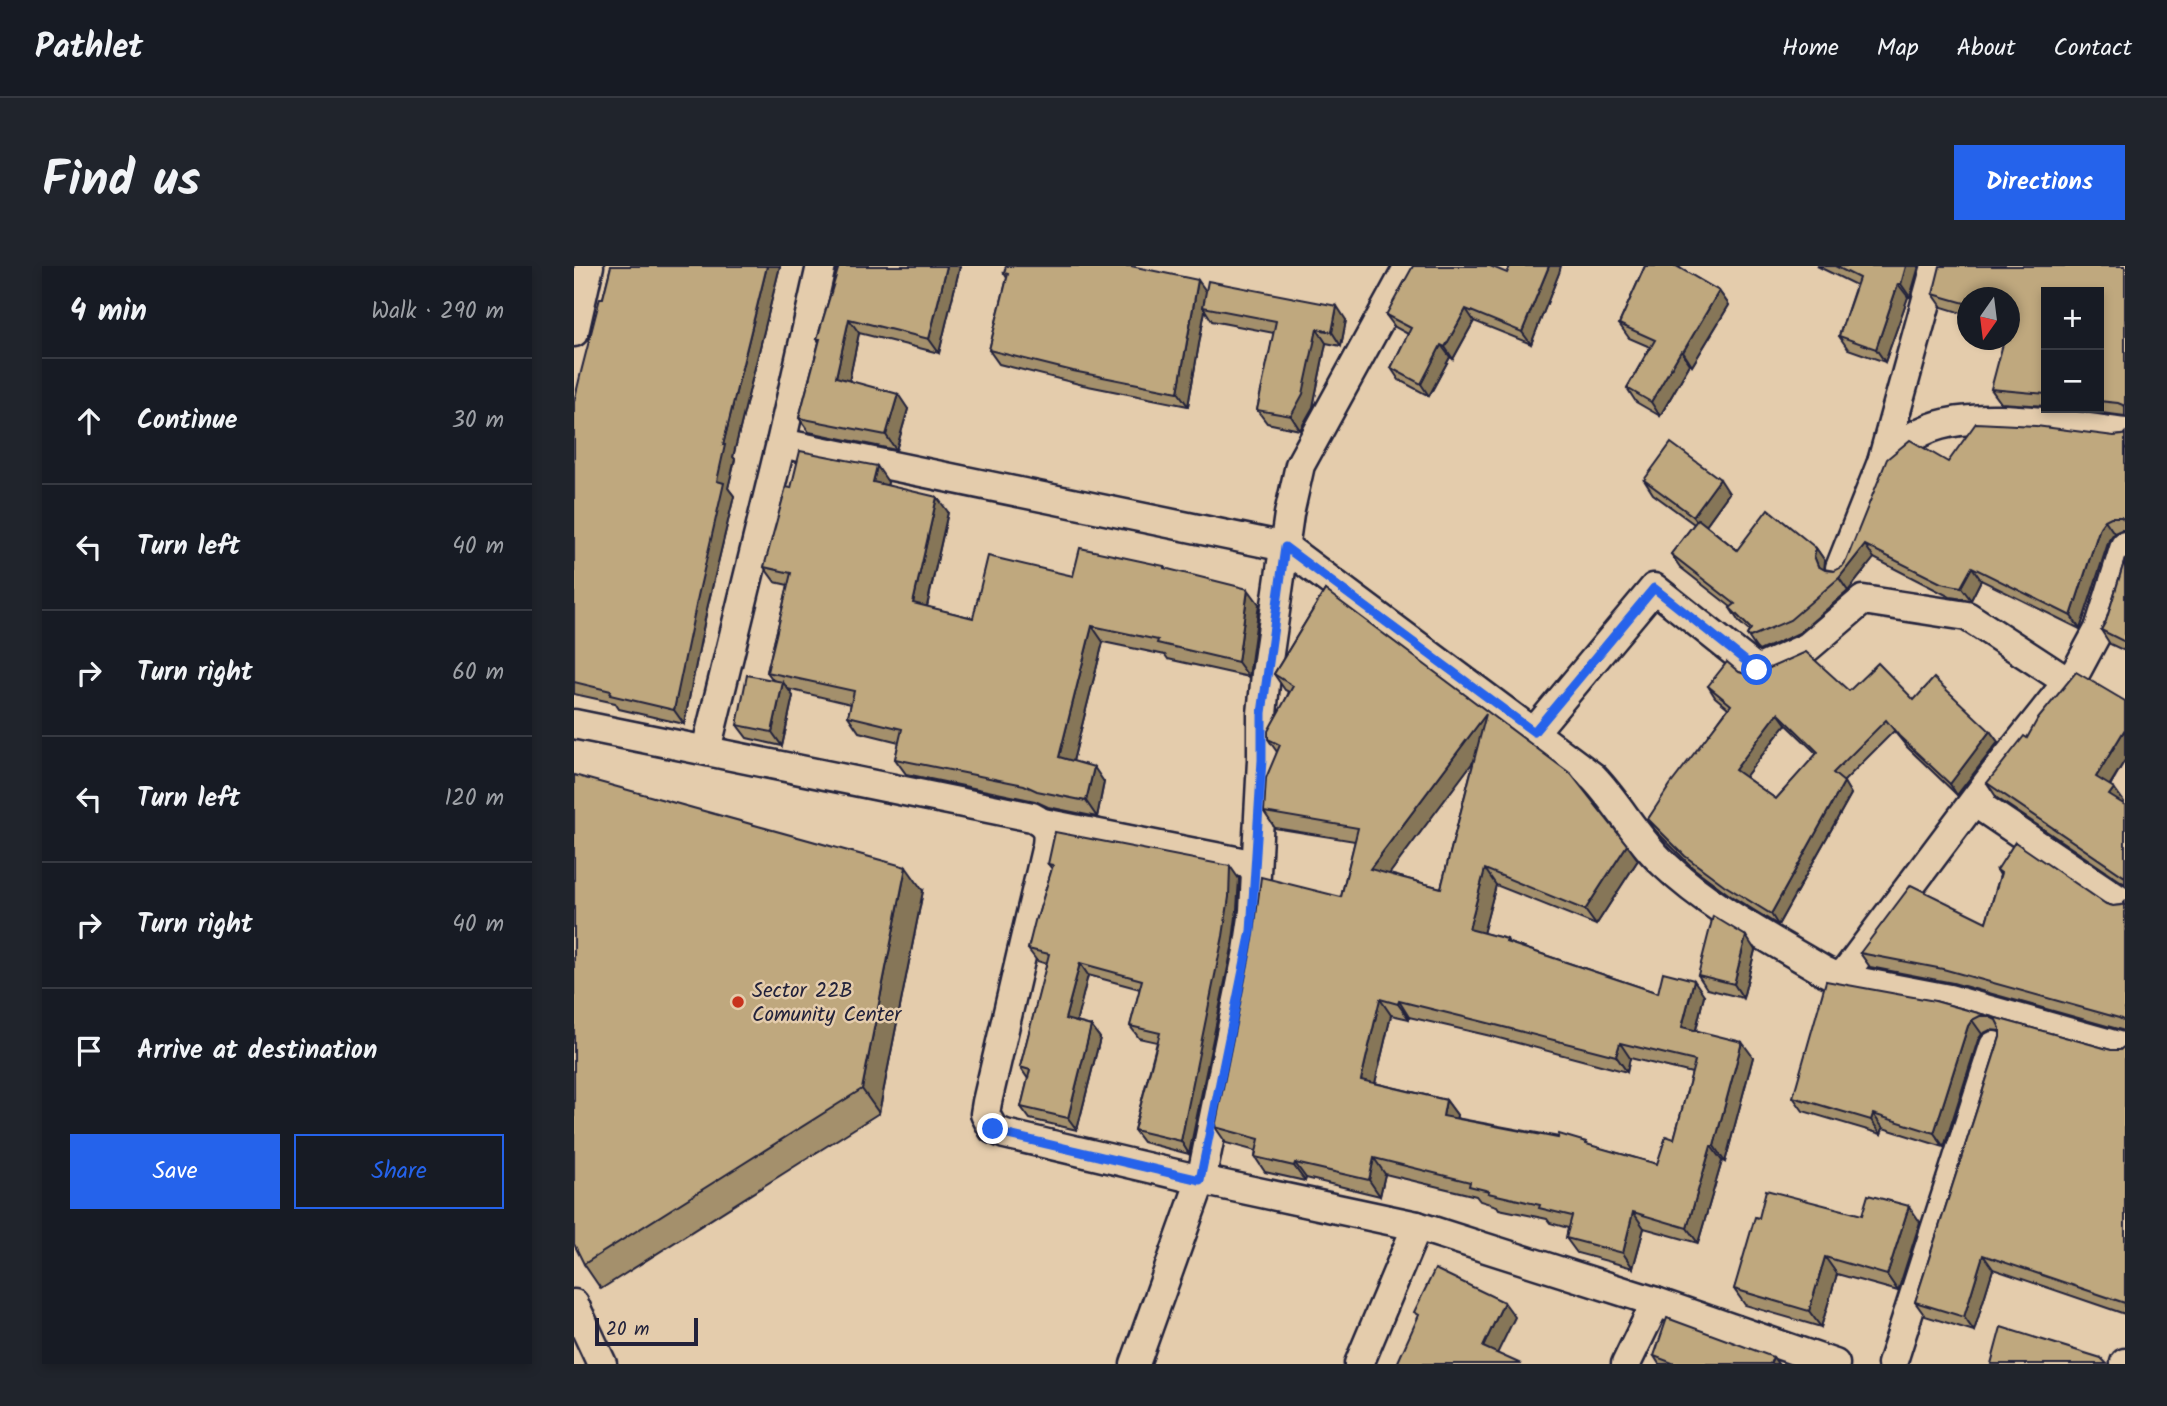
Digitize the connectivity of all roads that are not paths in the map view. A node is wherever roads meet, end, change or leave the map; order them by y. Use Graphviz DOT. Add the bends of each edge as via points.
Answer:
graph roads {
  1 [pos="589,266"];
  2 [pos="821,266"];
  3 [pos="1936,266"];
  4 [pos="1404,267"];
  5 [pos="574,332"];
  6 [pos="2125,433"];
  7 [pos="781,443"];
  8 [pos="1882,462"];
  9 [pos="2125,546"];
  10 [pos="1285,547"];
  11 [pos="1840,568"];
  12 [pos="2068,682"];
  13 [pos="574,723"];
  14 [pos="1534,732"];
  15 [pos="706,750"];
  16 [pos="1974,802"];
  17 [pos="1043,823"];
  18 [pos="1256,865"];
  19 [pos="2125,904"];
  20 [pos="1839,978"];
  21 [pos="1994,1046"];
  22 [pos="2125,1048"];
  23 [pos="1200,1180"];
  24 [pos="1417,1226"];
  25 [pos="1656,1303"];
  26 [pos="574,1304"];
  27 [pos="602,1364"];
  28 [pos="1135,1364"];
  29 [pos="1359,1364"];
  30 [pos="1626,1364"];
  31 [pos="1835,1364"];
  32 [pos="1892,1364"];
  1 -- 5 [label="street"];
  2 -- 7 [label="street"];
  3 -- 8 [label="street"];
  4 -- 10 [label="street" via="1300,465"];
  6 -- 8 [label="street" via="1995,418 1968,420 1917,435"];
  7 -- 10 [label="street"];
  7 -- 15 [label="street"];
  8 -- 11 [label="street"];
  9 -- 12 [label="street" via="2099,629"];
  10 -- 14 [label="street"];
  10 -- 18 [label="street" via="1262,713"];
  12 -- 14 [label="street" via="1967,616 1863,600 1808,646 1757,670 1654,588"];
  12 -- 16 [label="street"];
  13 -- 15 [label="street"];
  14 -- 20 [label="street" via="1593,777 1662,863 1701,895"];
  15 -- 17 [label="street" via="1032,817"];
  16 -- 19 [label="street"];
  16 -- 20 [label="street"];
  17 -- 18 [label="street"];
  17 -- 23 [label="street" via="1047,845 987,1102 987,1121 1004,1134"];
  18 -- 23 [label="street" via="1248,951"];
  20 -- 22 [label="street" via="1949,999"];
  21 -- 32 [label="street"];
  23 -- 24 [label="street"];
  23 -- 28 [label="street"];
  24 -- 25 [label="street"];
  24 -- 29 [label="street"];
  25 -- 30 [label="street"];
  25 -- 31 [label="street"];
  26 -- 27 [label="street"];
}
